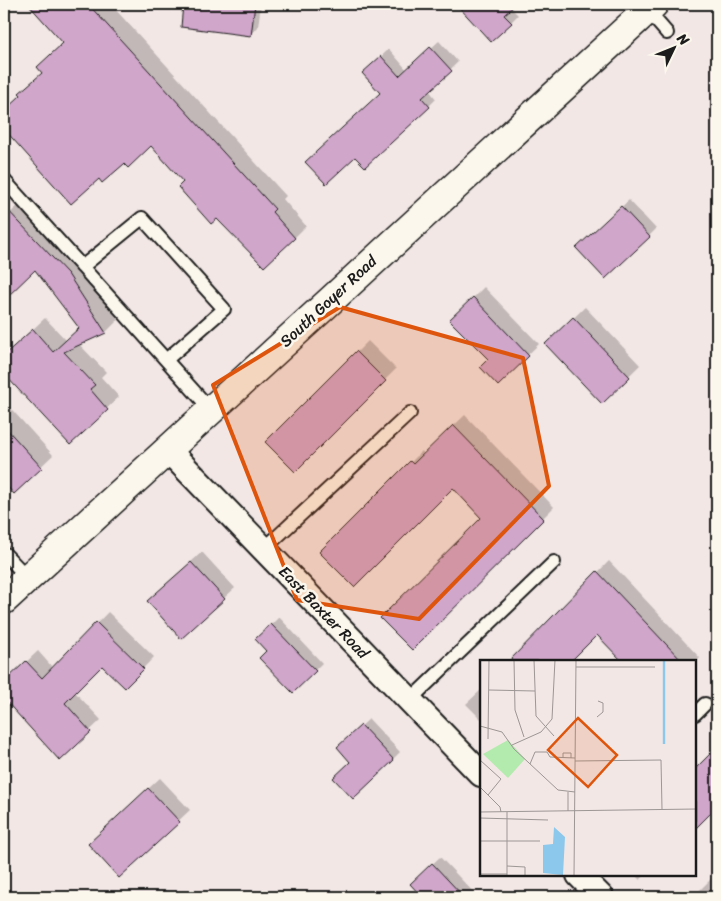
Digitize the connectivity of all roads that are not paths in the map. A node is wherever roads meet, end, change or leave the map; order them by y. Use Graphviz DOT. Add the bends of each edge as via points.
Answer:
graph roads {
  1 [pos="651,7"];
  2 [pos="667,33"];
  3 [pos="4,180"];
  4 [pos="82,268"];
  5 [pos="166,360"];
  6 [pos="211,410"];
  7 [pos="410,413"];
  8 [pos="168,450"];
  9 [pos="264,549"];
  10 [pos="4,552"];
  11 [pos="554,562"];
  12 [pos="28,578"];
  13 [pos="4,600"];
  14 [pos="410,700"];
  15 [pos="705,704"];
  16 [pos="696,713"];
  17 [pos="480,773"];
  18 [pos="580,876"];
  19 [pos="601,897"];
  1 -- 2 [label="lane"];
  1 -- 6 [label="street, South Goyer Road"];
  3 -- 4 [label="lane"];
  4 -- 5 [label="lane"];
  4 -- 5 [label="lane" via="142,218 224,308"];
  5 -- 6 [label="lane"];
  6 -- 8 [label="street, South Goyer Road"];
  7 -- 9 [label="lane"];
  8 -- 9 [label="street, East Baxter Road"];
  8 -- 12 [label="street, South Goyer Road"];
  9 -- 14 [label="street, East Baxter Road"];
  10 -- 12 [label="lane"];
  11 -- 14 [label="lane"];
  12 -- 13 [label="street, South Goyer Road"];
  14 -- 17 [label="street, East Baxter Road"];
  15 -- 16 [label="lane"];
  18 -- 19 [label="street"];
}
